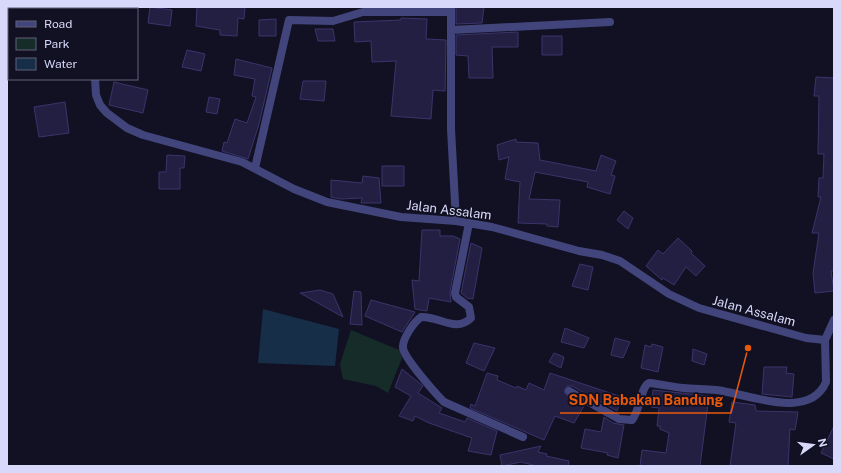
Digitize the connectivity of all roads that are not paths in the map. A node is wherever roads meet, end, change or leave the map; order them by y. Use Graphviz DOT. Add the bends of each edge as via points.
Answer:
graph roads {
  1 [pos="451,9"];
  2 [pos="610,22"];
  3 [pos="451,30"];
  4 [pos="95,80"];
  5 [pos="255,168"];
  6 [pos="456,221"];
  7 [pos="469,223"];
  8 [pos="834,320"];
  9 [pos="825,340"];
  10 [pos="569,391"];
  11 [pos="523,437"];
  1 -- 3 [label="street"];
  1 -- 5 [label="street" via="363,12 333,21 289,20"];
  2 -- 3 [label="street"];
  3 -- 6 [label="street" via="451,129"];
  4 -- 5 [label="street, Jalan Assalam" via="100,105 127,128"];
  5 -- 6 [label="street, Jalan Assalam" via="294,189 326,202 401,217"];
  6 -- 7 [label="street, Jalan Assalam"];
  7 -- 9 [label="street, Jalan Assalam" via="602,255 620,261 669,294 699,308 806,338"];
  7 -- 11 [label="street" via="455,292 456,297 469,307 471,318 458,325 421,317 404,342 404,353 444,402"];
  8 -- 9 [label="street"];
  9 -- 10 [label="street" via="826,382 822,391 805,400 792,403 769,402 717,390 650,383 645,387 636,414 632,420 626,421"];
}
